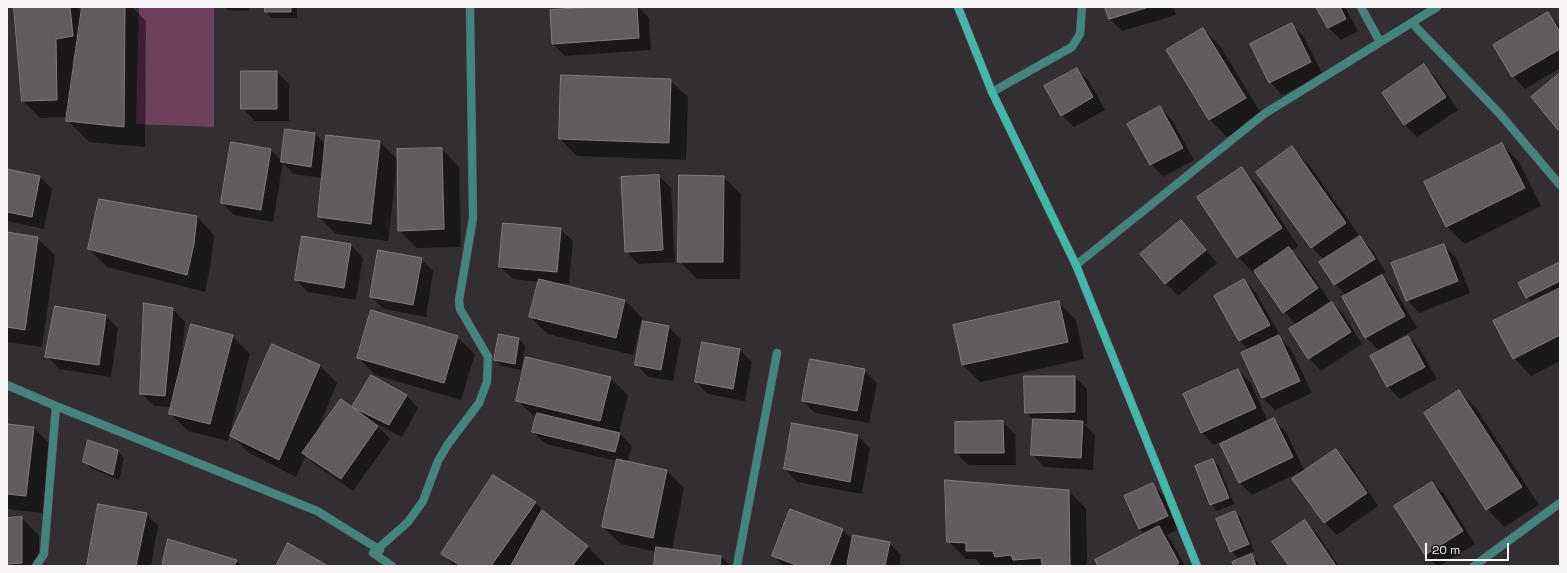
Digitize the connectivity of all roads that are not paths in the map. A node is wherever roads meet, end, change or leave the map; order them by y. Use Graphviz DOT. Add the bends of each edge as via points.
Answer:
graph roads {
  1 [pos="470,7"];
  2 [pos="958,7"];
  3 [pos="1082,7"];
  4 [pos="1361,7"];
  5 [pos="1437,7"];
  6 [pos="1412,22"];
  7 [pos="1380,42"];
  8 [pos="992,92"];
  9 [pos="1560,185"];
  10 [pos="1076,265"];
  11 [pos="777,353"];
  12 [pos="7,385"];
  13 [pos="56,406"];
  14 [pos="1560,503"];
  15 [pos="375,551"];
  16 [pos="36,566"];
  17 [pos="392,566"];
  18 [pos="737,566"];
  19 [pos="1197,566"];
  20 [pos="1474,566"];
  1 -- 15 [label="street" via="473,218 459,300 460,309 488,356 487,382 479,403 438,461 423,501 408,522"];
  2 -- 8 [label="street"];
  3 -- 8 [label="street" via="1080,34 1072,47"];
  4 -- 7 [label="street"];
  5 -- 6 [label="street"];
  6 -- 7 [label="street"];
  6 -- 9 [label="street" via="1499,113"];
  7 -- 10 [label="street" via="1264,114"];
  8 -- 10 [label="street"];
  10 -- 19 [label="street"];
  11 -- 18 [label="street"];
  12 -- 13 [label="street"];
  13 -- 15 [label="street" via="317,510"];
  13 -- 16 [label="street" via="44,554"];
  14 -- 20 [label="street"];
  15 -- 17 [label="street"];
}
